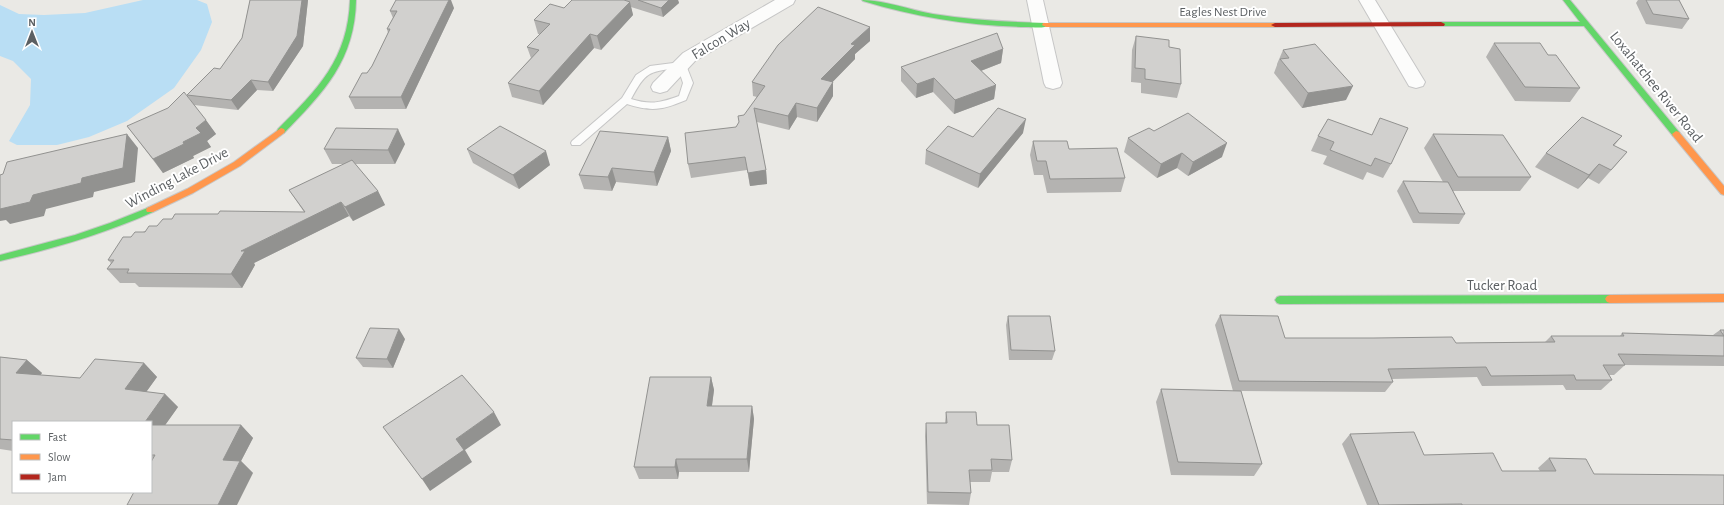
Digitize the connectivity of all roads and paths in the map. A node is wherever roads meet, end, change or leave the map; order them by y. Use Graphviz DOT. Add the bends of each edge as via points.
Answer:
graph roads {
  1 [pos="353,0"];
  2 [pos="787,0"];
  3 [pos="865,0"];
  4 [pos="1035,0"];
  5 [pos="1367,0"];
  6 [pos="1566,0"];
  7 [pos="1381,24"];
  8 [pos="1585,24"];
  9 [pos="1041,25"];
  10 [pos="681,65"];
  11 [pos="1416,82"];
  12 [pos="1053,83"];
  13 [pos="660,86"];
  14 [pos="625,100"];
  15 [pos="576,143"];
  16 [pos="1724,192"];
  17 [pos="0,258"];
  18 [pos="1724,298"];
  19 [pos="1280,300"];
  1 -- 17 [label="street, Winding Lake Drive" via="352,26 343,52 320,91 299,114 242,160 169,202 126,221 80,238"];
  2 -- 10 [label="street, Falcon Way" via="689,57"];
  3 -- 9 [label="street, Eagles Nest Drive" via="938,19 976,24"];
  4 -- 9 [label="street"];
  5 -- 7 [label="street"];
  6 -- 8 [label="street, Loxahatchee River Road"];
  7 -- 8 [label="street, Eagles Nest Drive"];
  7 -- 9 [label="street, Eagles Nest Drive"];
  7 -- 11 [label="street"];
  8 -- 16 [label="street, Loxahatchee River Road"];
  9 -- 12 [label="street"];
  10 -- 13 [label="street, Falcon Way"];
  10 -- 14 [label="lane" via="653,68 639,77"];
  10 -- 14 [label="lane" via="688,83 682,98 662,106 644,106"];
  14 -- 15 [label="lane"];
  18 -- 19 [label="street, Tucker Road"];
}
